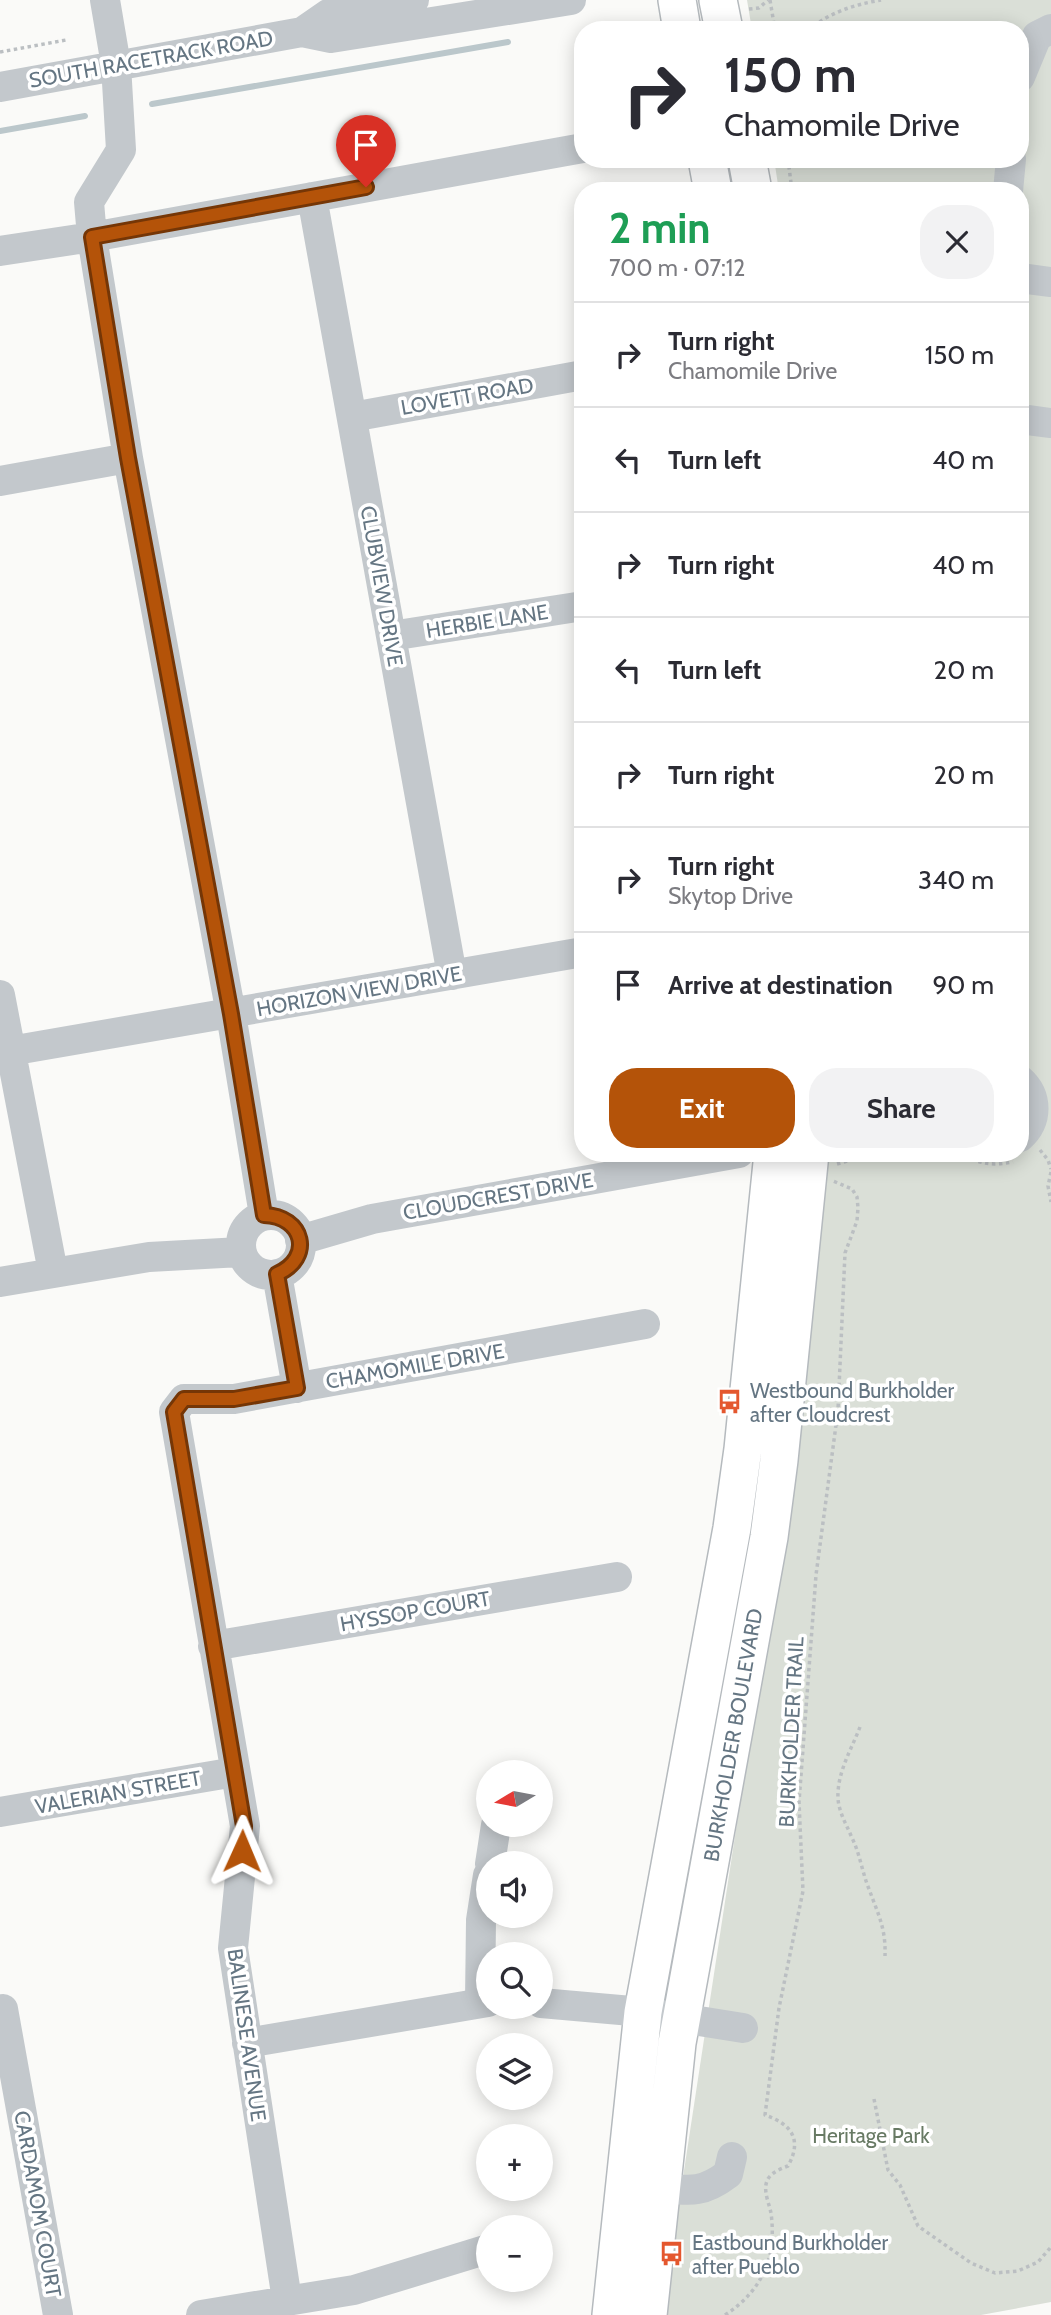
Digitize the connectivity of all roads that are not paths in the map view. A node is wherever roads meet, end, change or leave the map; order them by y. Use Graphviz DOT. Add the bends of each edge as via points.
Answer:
graph roads {
  1 [pos="105,0"];
  2 [pos="571,0"];
  3 [pos="677,0"];
  4 [pos="718,0"];
  5 [pos="408,1"];
  6 [pos="680,21"];
  7 [pos="722,21"];
  8 [pos="1051,29"];
  9 [pos="302,32"];
  10 [pos="1029,55"];
  11 [pos="116,65"];
  12 [pos="0,87"];
  13 [pos="574,150"];
  14 [pos="312,197"];
  15 [pos="92,237"];
  16 [pos="0,251"];
  17 [pos="1029,279"];
  18 [pos="1051,282"];
  19 [pos="574,377"];
  20 [pos="352,417"];
  21 [pos="1029,420"];
  22 [pos="1051,423"];
  23 [pos="128,458"];
  24 [pos="0,481"];
  25 [pos="574,607"];
  26 [pos="391,636"];
  27 [pos="574,954"];
  28 [pos="452,975"];
  29 [pos="0,995"];
  30 [pos="231,1014"];
  31 [pos="10,1051"];
  32 [pos="1029,1090"];
  33 [pos="1029,1127"];
  34 [pos="689,1162"];
  35 [pos="772,1162"];
  36 [pos="822,1162"];
  37 [pos="264,1215"];
  38 [pos="300,1240"];
  39 [pos="241,1252"];
  40 [pos="53,1272"];
  41 [pos="277,1274"];
  42 [pos="0,1282"];
  43 [pos="645,1324"];
  44 [pos="297,1388"];
  45 [pos="184,1399"];
  46 [pos="617,1577"];
  47 [pos="213,1646"];
  48 [pos="235,1772"];
  49 [pos="0,1812"];
  50 [pos="476,2003"];
  51 [pos="553,2004"];
  52 [pos="3,2009"];
  53 [pos="643,2012"];
  54 [pos="681,2018"];
  55 [pos="743,2028"];
  56 [pos="247,2043"];
  57 [pos="732,2157"];
  58 [pos="662,2188"];
  59 [pos="476,2253"];
  60 [pos="287,2300"];
  61 [pos="58,2315"];
  62 [pos="201,2315"];
  63 [pos="611,2315"];
  64 [pos="648,2315"];
  1 -- 11 [label="street"];
  2 -- 9 [label="street, SOUTH RACETRACK ROAD" via="331,38"];
  3 -- 6 [label="main road"];
  4 -- 7 [label="main road"];
  5 -- 9 [label="street, SOUTH RACETRACK ROAD" via="328,14"];
  8 -- 10 [label="street" via="1037,36"];
  9 -- 11 [label="street, SOUTH RACETRACK ROAD"];
  11 -- 12 [label="street, SOUTH RACETRACK ROAD"];
  11 -- 15 [label="street" via="121,150 89,202"];
  13 -- 14 [label="street"];
  14 -- 15 [label="street"];
  14 -- 20 [label="street, CLUBVIEW DRIVE"];
  15 -- 16 [label="street"];
  15 -- 23 [label="street"];
  17 -- 18 [label="street"];
  19 -- 20 [label="street, LOVETT ROAD"];
  20 -- 26 [label="street, CLUBVIEW DRIVE"];
  21 -- 22 [label="street"];
  23 -- 24 [label="street"];
  23 -- 30 [label="street"];
  25 -- 26 [label="street, HERBIE LANE"];
  26 -- 28 [label="street, CLUBVIEW DRIVE"];
  27 -- 28 [label="street, HORIZON VIEW DRIVE"];
  28 -- 30 [label="street, HORIZON VIEW DRIVE"];
  29 -- 31 [label="street"];
  30 -- 31 [label="street, HORIZON VIEW DRIVE"];
  30 -- 37 [label="street"];
  31 -- 40 [label="street"];
  32 -- 33 [label="street" via="1034,1105"];
  34 -- 38 [label="street, CLOUDCREST DRIVE" via="372,1219"];
  35 -- 53 [label="main road, BURKHOLDER BOULEVARD" via="732,1528"];
  36 -- 54 [label="main road, BURKHOLDER BOULEVARD" via="769,1537"];
  37 -- 38 [label="street" via="287,1220"];
  37 -- 39 [label="street" via="245,1229"];
  38 -- 41 [label="street" via="295,1262"];
  39 -- 40 [label="street" via="149,1257"];
  39 -- 41 [label="street" via="249,1265 262,1273"];
  40 -- 42 [label="street"];
  41 -- 44 [label="street"];
  43 -- 44 [label="street, CHAMOMILE DRIVE"];
  44 -- 45 [label="street, CHAMOMILE DRIVE" via="234,1399"];
  45 -- 47 [label="street, BALINESE AVENUE" via="174,1412"];
  46 -- 47 [label="street, HYSSOP COURT"];
  47 -- 48 [label="street, BALINESE AVENUE"];
  48 -- 49 [label="street, VALERIAN STREET"];
  48 -- 56 [label="street, BALINESE AVENUE" via="244,1826 233,1948"];
  50 -- 56 [label="street"];
  51 -- 53 [label="street"];
  52 -- 61 [label="street, CARDAMOM COURT"];
  53 -- 54 [label="street"];
  53 -- 63 [label="main road, BURKHOLDER BOULEVARD"];
  54 -- 55 [label="street"];
  54 -- 58 [label="main road, BURKHOLDER BOULEVARD"];
  56 -- 60 [label="street, BALINESE AVENUE"];
  57 -- 58 [label="street" via="728,2174 713,2185 696,2191"];
  58 -- 64 [label="main road, BURKHOLDER BOULEVARD"];
  59 -- 60 [label="street" via="354,2290"];
  60 -- 62 [label="street"];
}
